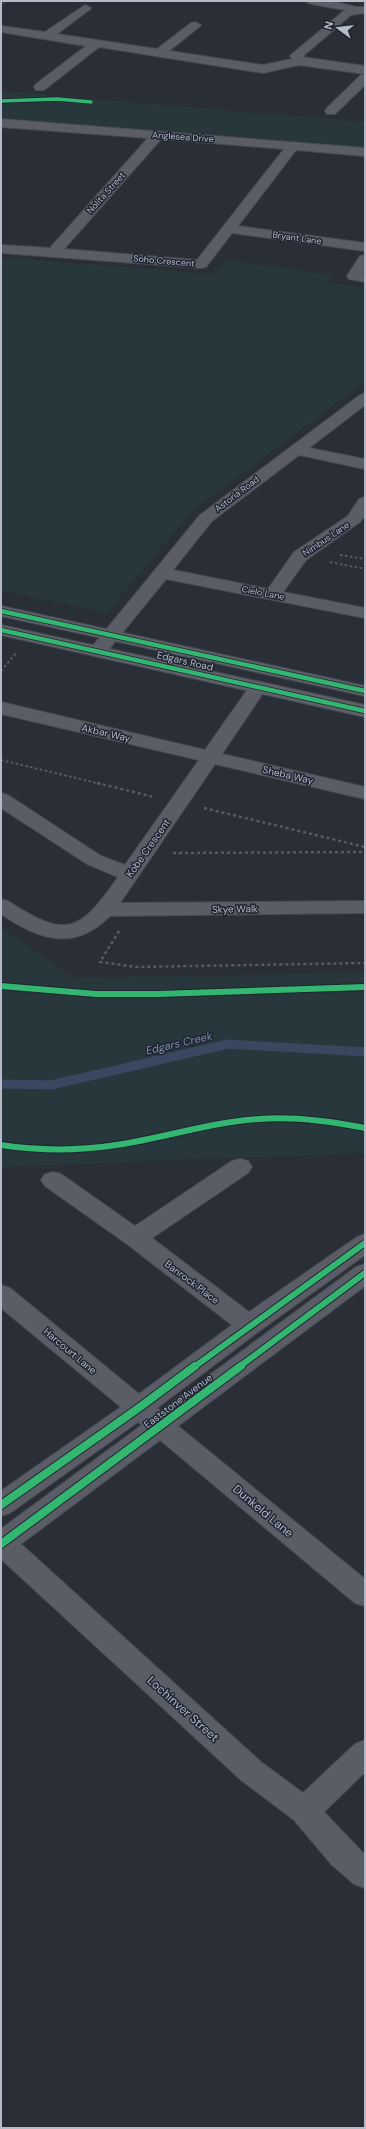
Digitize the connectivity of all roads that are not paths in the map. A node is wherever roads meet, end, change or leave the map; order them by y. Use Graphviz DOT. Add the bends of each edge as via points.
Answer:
graph roads {
  1 [pos="311,1"];
  2 [pos="85,8"];
  3 [pos="353,10"];
  4 [pos="365,10"];
  5 [pos="195,25"];
  6 [pos="1,29"];
  7 [pos="46,37"];
  8 [pos="97,43"];
  9 [pos="159,53"];
  10 [pos="299,61"];
  11 [pos="365,70"];
  12 [pos="365,78"];
  13 [pos="40,87"];
  14 [pos="331,111"];
  15 [pos="1,123"];
  16 [pos="16,124"];
  17 [pos="6,135"];
  18 [pos="158,135"];
  19 [pos="294,145"];
  20 [pos="365,152"];
  21 [pos="229,229"];
  22 [pos="365,247"];
  23 [pos="1,249"];
  24 [pos="54,252"];
  25 [pos="365,259"];
  26 [pos="365,278"];
  27 [pos="365,398"];
  28 [pos="295,450"];
  29 [pos="365,464"];
  30 [pos="365,502"];
  31 [pos="360,520"];
  32 [pos="162,573"];
  33 [pos="272,595"];
  34 [pos="1,611"];
  35 [pos="365,613"];
  36 [pos="1,630"];
  37 [pos="111,635"];
  38 [pos="98,651"];
  39 [pos="258,687"];
  40 [pos="365,691"];
  41 [pos="1,708"];
  42 [pos="365,711"];
  43 [pos="211,757"];
  44 [pos="365,793"];
  45 [pos="1,799"];
  46 [pos="129,874"];
  47 [pos="1,904"];
  48 [pos="365,907"];
  49 [pos="105,910"];
  50 [pos="240,1167"];
  51 [pos="53,1180"];
  52 [pos="135,1238"];
  53 [pos="365,1243"];
  54 [pos="365,1273"];
  55 [pos="1,1294"];
  56 [pos="249,1325"];
  57 [pos="140,1407"];
  58 [pos="160,1427"];
  59 [pos="1,1505"];
  60 [pos="1,1543"];
  61 [pos="365,1596"];
  62 [pos="365,1753"];
  63 [pos="304,1811"];
  64 [pos="365,1874"];
  1 -- 3 [label="street" via="349,7"];
  2 -- 7 [label="street"];
  3 -- 4 [label="street"];
  3 -- 10 [label="street" via="296,56"];
  5 -- 9 [label="street"];
  6 -- 7 [label="street"];
  7 -- 8 [label="street"];
  8 -- 9 [label="street"];
  8 -- 13 [label="street"];
  9 -- 10 [label="street" via="264,69"];
  10 -- 11 [label="street"];
  12 -- 14 [label="street"];
  15 -- 16 [label="street, Anglesea Drive"];
  16 -- 17 [label="street"];
  16 -- 18 [label="street, Anglesea Drive"];
  18 -- 19 [label="street, Anglesea Drive"];
  18 -- 24 [label="street, Nolita Street"];
  19 -- 20 [label="street, Anglesea Drive"];
  19 -- 21 [label="street, Soho Crescent"];
  21 -- 22 [label="street, Bryant Lane"];
  21 -- 24 [label="street, Soho Crescent" via="201,264"];
  23 -- 24 [label="street, Soho Crescent"];
  25 -- 26 [label="street" via="354,276"];
  27 -- 28 [label="street, Astoria Road"];
  28 -- 29 [label="street"];
  28 -- 32 [label="street, Astoria Road" via="206,518"];
  30 -- 31 [label="street, Nimbus Lane"];
  31 -- 33 [label="street, Nimbus Lane" via="300,556"];
  32 -- 33 [label="street, Cielo Lane"];
  32 -- 37 [label="street, Astoria Road"];
  33 -- 35 [label="street, Cielo Lane"];
  34 -- 37 [label="main road, Edgars Road"];
  36 -- 38 [label="main road, Edgars Road"];
  37 -- 38 [label="street, Astoria Road"];
  37 -- 40 [label="main road, Edgars Road"];
  38 -- 39 [label="main road, Edgars Road"];
  39 -- 42 [label="main road, Edgars Road"];
  39 -- 43 [label="street, Kobe Crescent"];
  41 -- 43 [label="street, Akbar Way"];
  43 -- 44 [label="street, Sheba Way"];
  43 -- 46 [label="street, Kobe Crescent"];
  45 -- 46 [label="street" via="94,860"];
  46 -- 49 [label="street, Kobe Crescent"];
  47 -- 49 [label="street, Kobe Crescent" via="31,925 44,931 58,933 82,930 92,924"];
  48 -- 49 [label="street, Skye Walk"];
  50 -- 52 [label="street"];
  51 -- 52 [label="street, Banrock Place"];
  52 -- 56 [label="street, Banrock Place"];
  53 -- 56 [label="street, Eaststone Avenue"];
  54 -- 58 [label="street, Eaststone Avenue"];
  55 -- 57 [label="street, Harcourt Lane"];
  56 -- 57 [label="street, Eaststone Avenue"];
  57 -- 58 [label="street, Harcourt Lane"];
  57 -- 59 [label="street, Eaststone Avenue"];
  58 -- 60 [label="street, Eaststone Avenue"];
  58 -- 61 [label="street, Dunkeld Lane"];
  60 -- 63 [label="street, Lochinver Street" via="251,1771"];
  62 -- 63 [label="street"];
  63 -- 64 [label="street, Lochinver Street" via="343,1855"];
}
